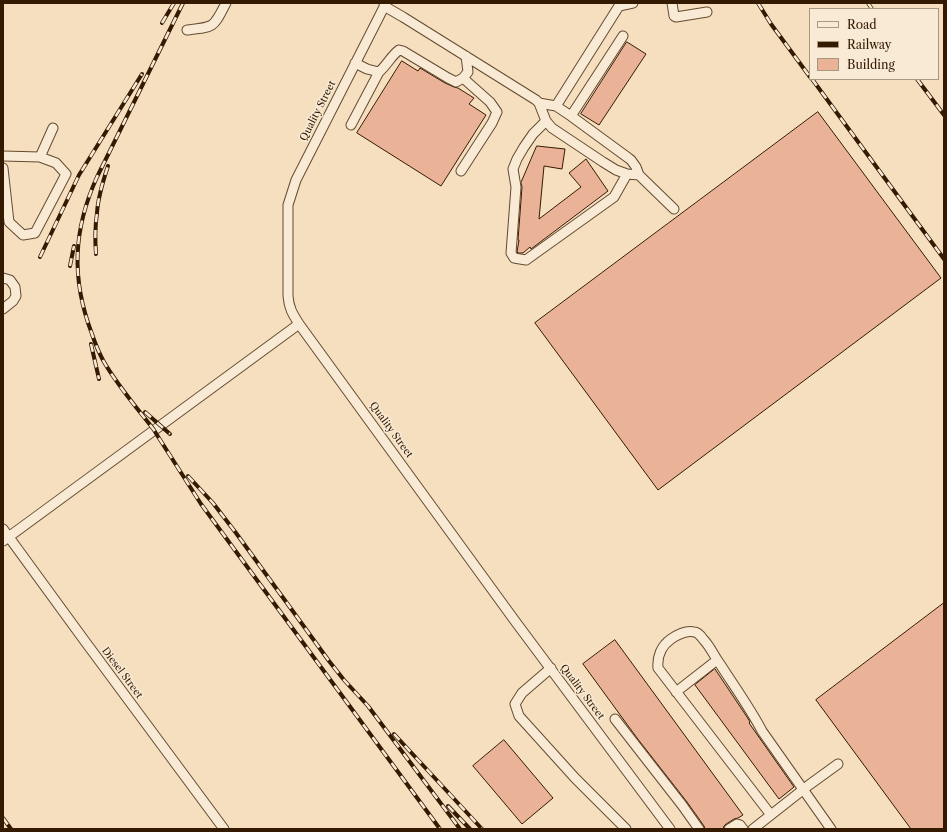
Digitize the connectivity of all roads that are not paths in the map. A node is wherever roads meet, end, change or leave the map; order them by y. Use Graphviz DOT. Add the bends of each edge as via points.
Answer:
graph roads {
  1 [pos="226,3"];
  2 [pos="633,3"];
  3 [pos="672,3"];
  4 [pos="385,5"];
  5 [pos="707,12"];
  6 [pos="187,30"];
  7 [pos="623,36"];
  8 [pos="466,56"];
  9 [pos="354,63"];
  10 [pos="379,72"];
  11 [pos="463,78"];
  12 [pos="539,103"];
  13 [pos="556,106"];
  14 [pos="571,116"];
  15 [pos="546,121"];
  16 [pos="351,125"];
  17 [pos="53,128"];
  18 [pos="3,156"];
  19 [pos="40,157"];
  20 [pos="3,168"];
  21 [pos="461,172"];
  22 [pos="627,174"];
  23 [pos="639,175"];
  24 [pos="674,209"];
  25 [pos="3,278"];
  26 [pos="3,309"];
  27 [pos="299,324"];
  28 [pos="3,529"];
  29 [pos="6,539"];
  30 [pos="717,660"];
  31 [pos="551,668"];
  32 [pos="676,692"];
  33 [pos="615,719"];
  34 [pos="838,764"];
  35 [pos="803,790"];
  36 [pos="771,815"];
  37 [pos="764,826"];
  38 [pos="224,829"];
  39 [pos="626,829"];
  40 [pos="670,829"];
  41 [pos="699,829"];
  42 [pos="729,829"];
  43 [pos="743,829"];
  44 [pos="753,829"];
  45 [pos="831,829"];
  1 -- 6 [label="street" via="212,25"];
  2 -- 13 [label="street" via="619,6"];
  3 -- 5 [label="street" via="676,17"];
  4 -- 8 [label="street"];
  4 -- 9 [label="street, Quality Street"];
  7 -- 14 [label="street"];
  8 -- 11 [label="street" via="468,72"];
  8 -- 12 [label="street"];
  9 -- 10 [label="street"];
  9 -- 27 [label="street, Quality Street" via="296,180 288,205 288,296 292,314"];
  10 -- 11 [label="street" via="398,50 404,51 456,82"];
  10 -- 16 [label="street"];
  11 -- 21 [label="street" via="490,102 497,112"];
  12 -- 13 [label="street"];
  12 -- 15 [label="street"];
  13 -- 14 [label="street"];
  14 -- 23 [label="street" via="627,156"];
  15 -- 22 [label="street" via="552,128 603,162"];
  15 -- 22 [label="street" via="524,147 513,169 516,187 511,253 514,258 526,260 614,197"];
  17 -- 19 [label="street"];
  18 -- 19 [label="street"];
  19 -- 20 [label="street" via="56,163 66,174 35,233 23,235 9,222"];
  22 -- 23 [label="street"];
  23 -- 24 [label="street"];
  25 -- 26 [label="street" via="10,280 15,287 16,296"];
  27 -- 29 [label="street"];
  27 -- 31 [label="street, Quality Street"];
  28 -- 29 [label="street, Diesel Street"];
  29 -- 38 [label="street, Diesel Street"];
  30 -- 32 [label="street"];
  30 -- 32 [label="street" via="703,638 694,632 680,634 669,640 660,652 657,663"];
  30 -- 35 [label="street"];
  31 -- 39 [label="street" via="522,693 516,704 519,716"];
  31 -- 40 [label="street, Quality Street"];
  32 -- 36 [label="street"];
  33 -- 41 [label="street"];
  34 -- 35 [label="street"];
  35 -- 36 [label="street"];
  35 -- 45 [label="street"];
  36 -- 37 [label="street"];
  37 -- 44 [label="street"];
  42 -- 43 [label="street" via="737,824"];
}
